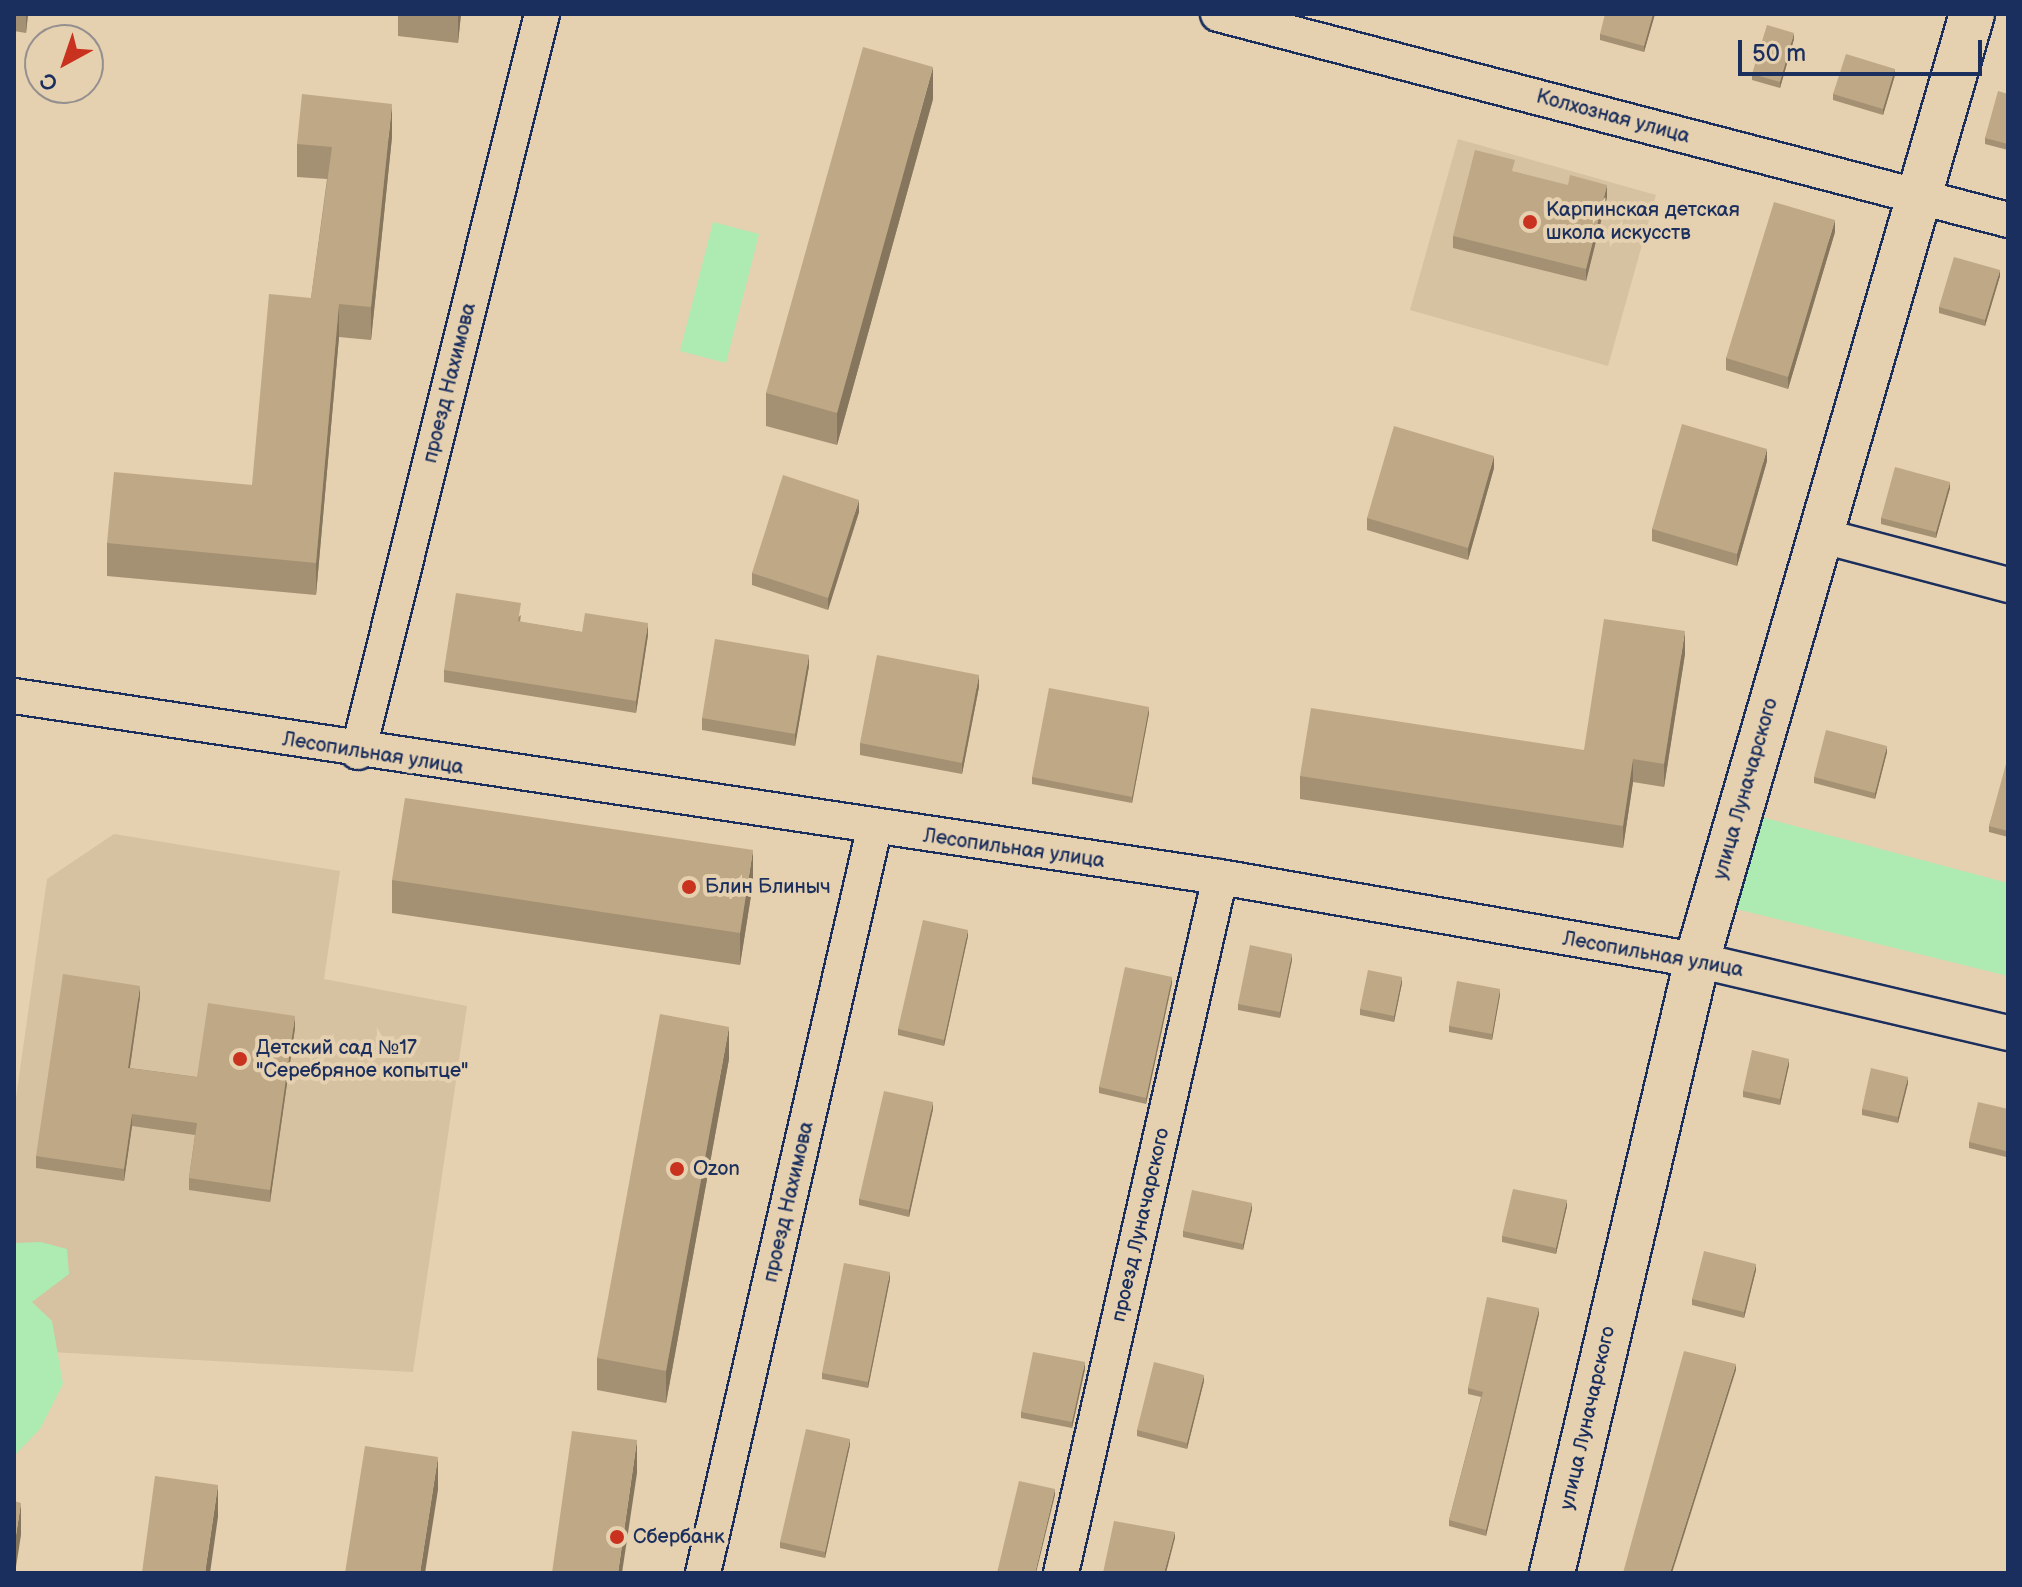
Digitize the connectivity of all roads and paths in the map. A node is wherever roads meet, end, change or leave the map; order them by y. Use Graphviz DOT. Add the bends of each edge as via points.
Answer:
graph roads {
  1 [pos="542,14"];
  2 [pos="1218,14"];
  3 [pos="1972,14"];
  4 [pos="1917,196"];
  5 [pos="2008,220"];
  6 [pos="1819,535"];
  7 [pos="2008,585"];
  8 [pos="14,696"];
  9 [pos="358,752"];
  10 [pos="874,830"];
  11 [pos="1220,877"];
  12 [pos="1697,960"];
  13 [pos="2008,1033"];
  14 [pos="703,1573"];
  15 [pos="1061,1573"];
  16 [pos="1552,1573"];
  1 -- 9 [label="street, проезд Нахимова"];
  2 -- 4 [label="street, Колхозная улица"];
  3 -- 4 [label="street, улица Луначарского"];
  4 -- 5 [label="street, Колхозная улица"];
  4 -- 6 [label="street, улица Луначарского"];
  6 -- 7 [label="street"];
  6 -- 12 [label="street, улица Луначарского"];
  8 -- 9 [label="street, Лесопильная улица"];
  9 -- 10 [label="street, Лесопильная улица"];
  10 -- 11 [label="street, Лесопильная улица"];
  10 -- 14 [label="street, проезд Нахимова"];
  11 -- 12 [label="street, Лесопильная улица"];
  11 -- 15 [label="street, проезд Луначарского"];
  12 -- 13 [label="street, Лесопильная улица"];
  12 -- 16 [label="street, улица Луначарского"];
}
